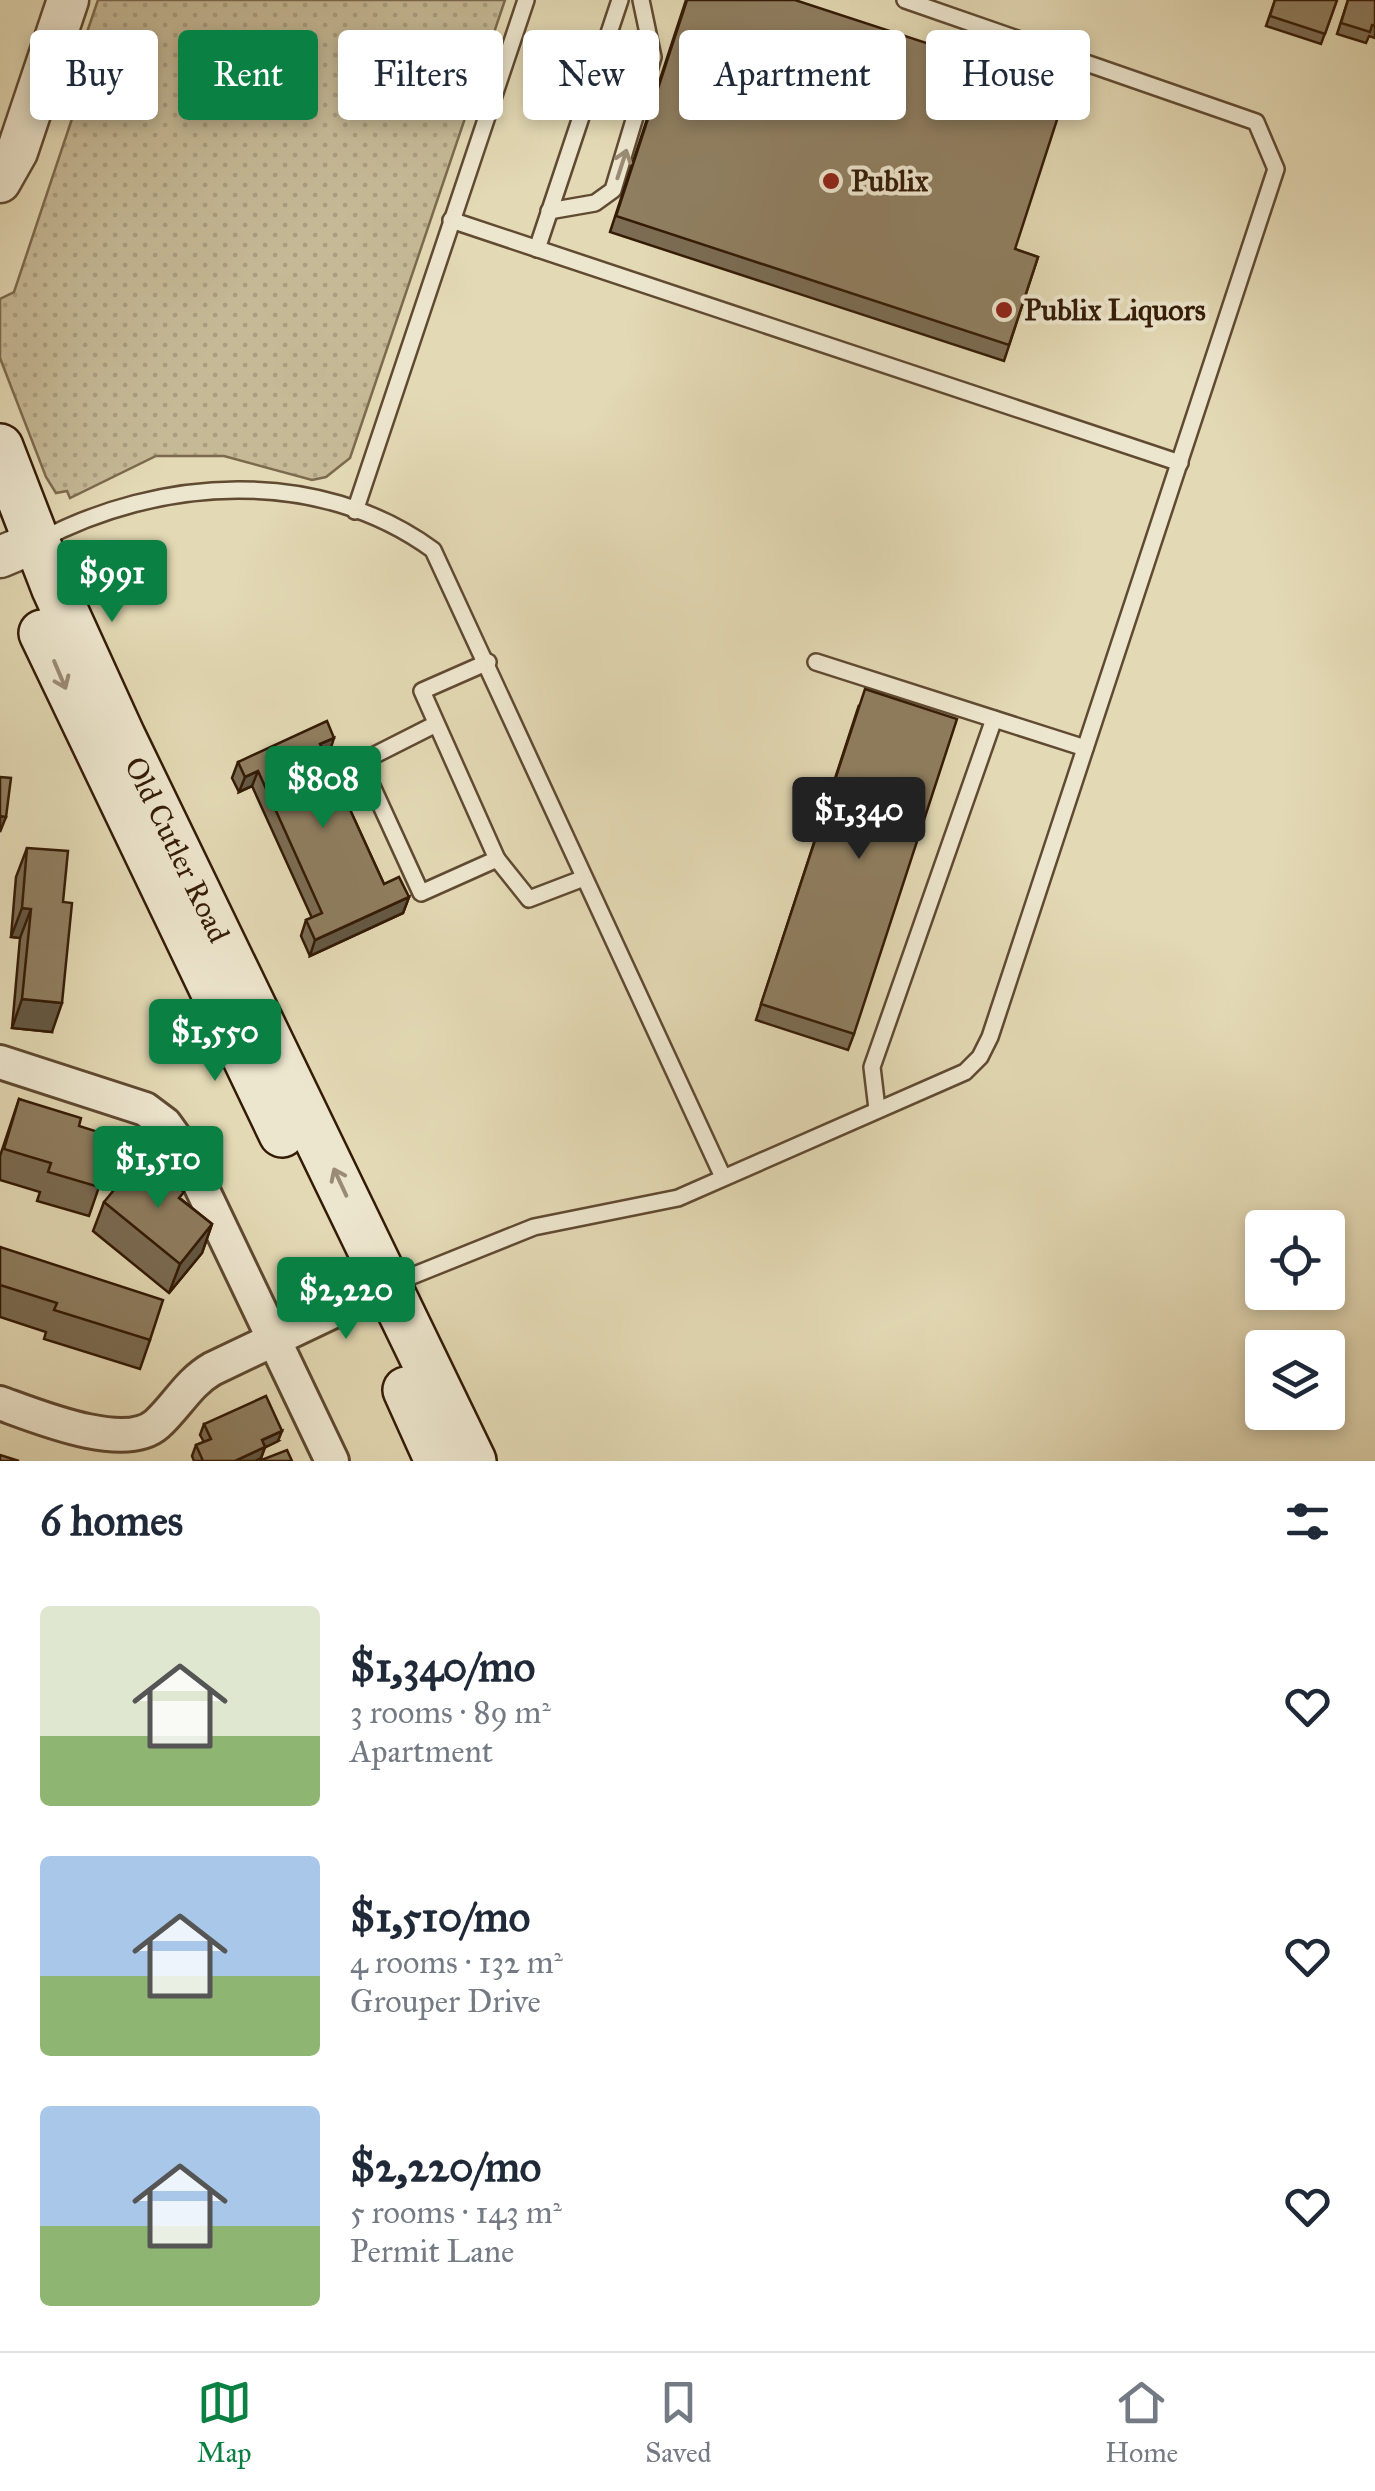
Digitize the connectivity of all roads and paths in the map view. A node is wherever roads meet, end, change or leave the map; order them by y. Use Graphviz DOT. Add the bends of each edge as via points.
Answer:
graph roads {
  1 [pos="68,0"];
  2 [pos="526,0"];
  3 [pos="620,0"];
  4 [pos="642,0"];
  5 [pos="905,0"];
  6 [pos="0,182"];
  7 [pos="549,211"];
  8 [pos="452,220"];
  9 [pos="537,249"];
  10 [pos="0,447"];
  11 [pos="1180,463"];
  12 [pos="355,512"];
  13 [pos="12,544"];
  14 [pos="488,662"];
  15 [pos="816,662"];
  16 [pos="994,719"];
  17 [pos="436,724"];
  18 [pos="1085,748"];
  19 [pos="498,860"];
  20 [pos="584,878"];
  21 [pos="0,1062"];
  22 [pos="878,1109"];
  23 [pos="723,1176"];
  24 [pos="376,1292"];
  25 [pos="275,1340"];
  26 [pos="0,1402"];
  27 [pos="332,1461"];
  28 [pos="438,1461"];
  29 [pos="473,1461"];
  1 -- 6 [label="street" via="17,152"];
  2 -- 8 [label="lane"];
  3 -- 7 [label="lane"];
  7 -- 4 [label="lane, one-way" via="596,204 613,190 653,57"];
  5 -- 11 [label="lane" via="1256,122 1276,169"];
  7 -- 9 [label="lane"];
  8 -- 9 [label="lane"];
  8 -- 12 [label="lane"];
  9 -- 11 [label="lane"];
  10 -- 13 [label="main road, Old Cutler Road"];
  11 -- 18 [label="lane"];
  12 -- 13 [label="lane" via="266,490 198,490"];
  12 -- 14 [label="lane" via="433,550"];
  13 -- 24 [label="main road, Old Cutler Road" via="80,720"];
  14 -- 17 [label="lane" via="422,692"];
  14 -- 20 [label="lane"];
  15 -- 16 [label="lane"];
  16 -- 18 [label="lane"];
  16 -- 22 [label="lane" via="872,1067"];
  17 -- 19 [label="lane"];
  17 -- 19 [label="lane" via="361,762 421,893"];
  18 -- 22 [label="lane" via="980,1057 965,1072"];
  19 -- 20 [label="lane" via="529,900"];
  20 -- 23 [label="lane"];
  21 -- 25 [label="street" via="137,1104 165,1124"];
  22 -- 23 [label="lane"];
  23 -- 24 [label="lane" via="638,1209 534,1227"];
  24 -- 25 [label="street"];
  24 -- 28 [label="main road, Old Cutler Road"];
  24 -- 29 [label="main road, Old Cutler Road"];
  25 -- 26 [label="street" via="202,1375 158,1424 132,1435 103,1434"];
  25 -- 27 [label="street"];
}
